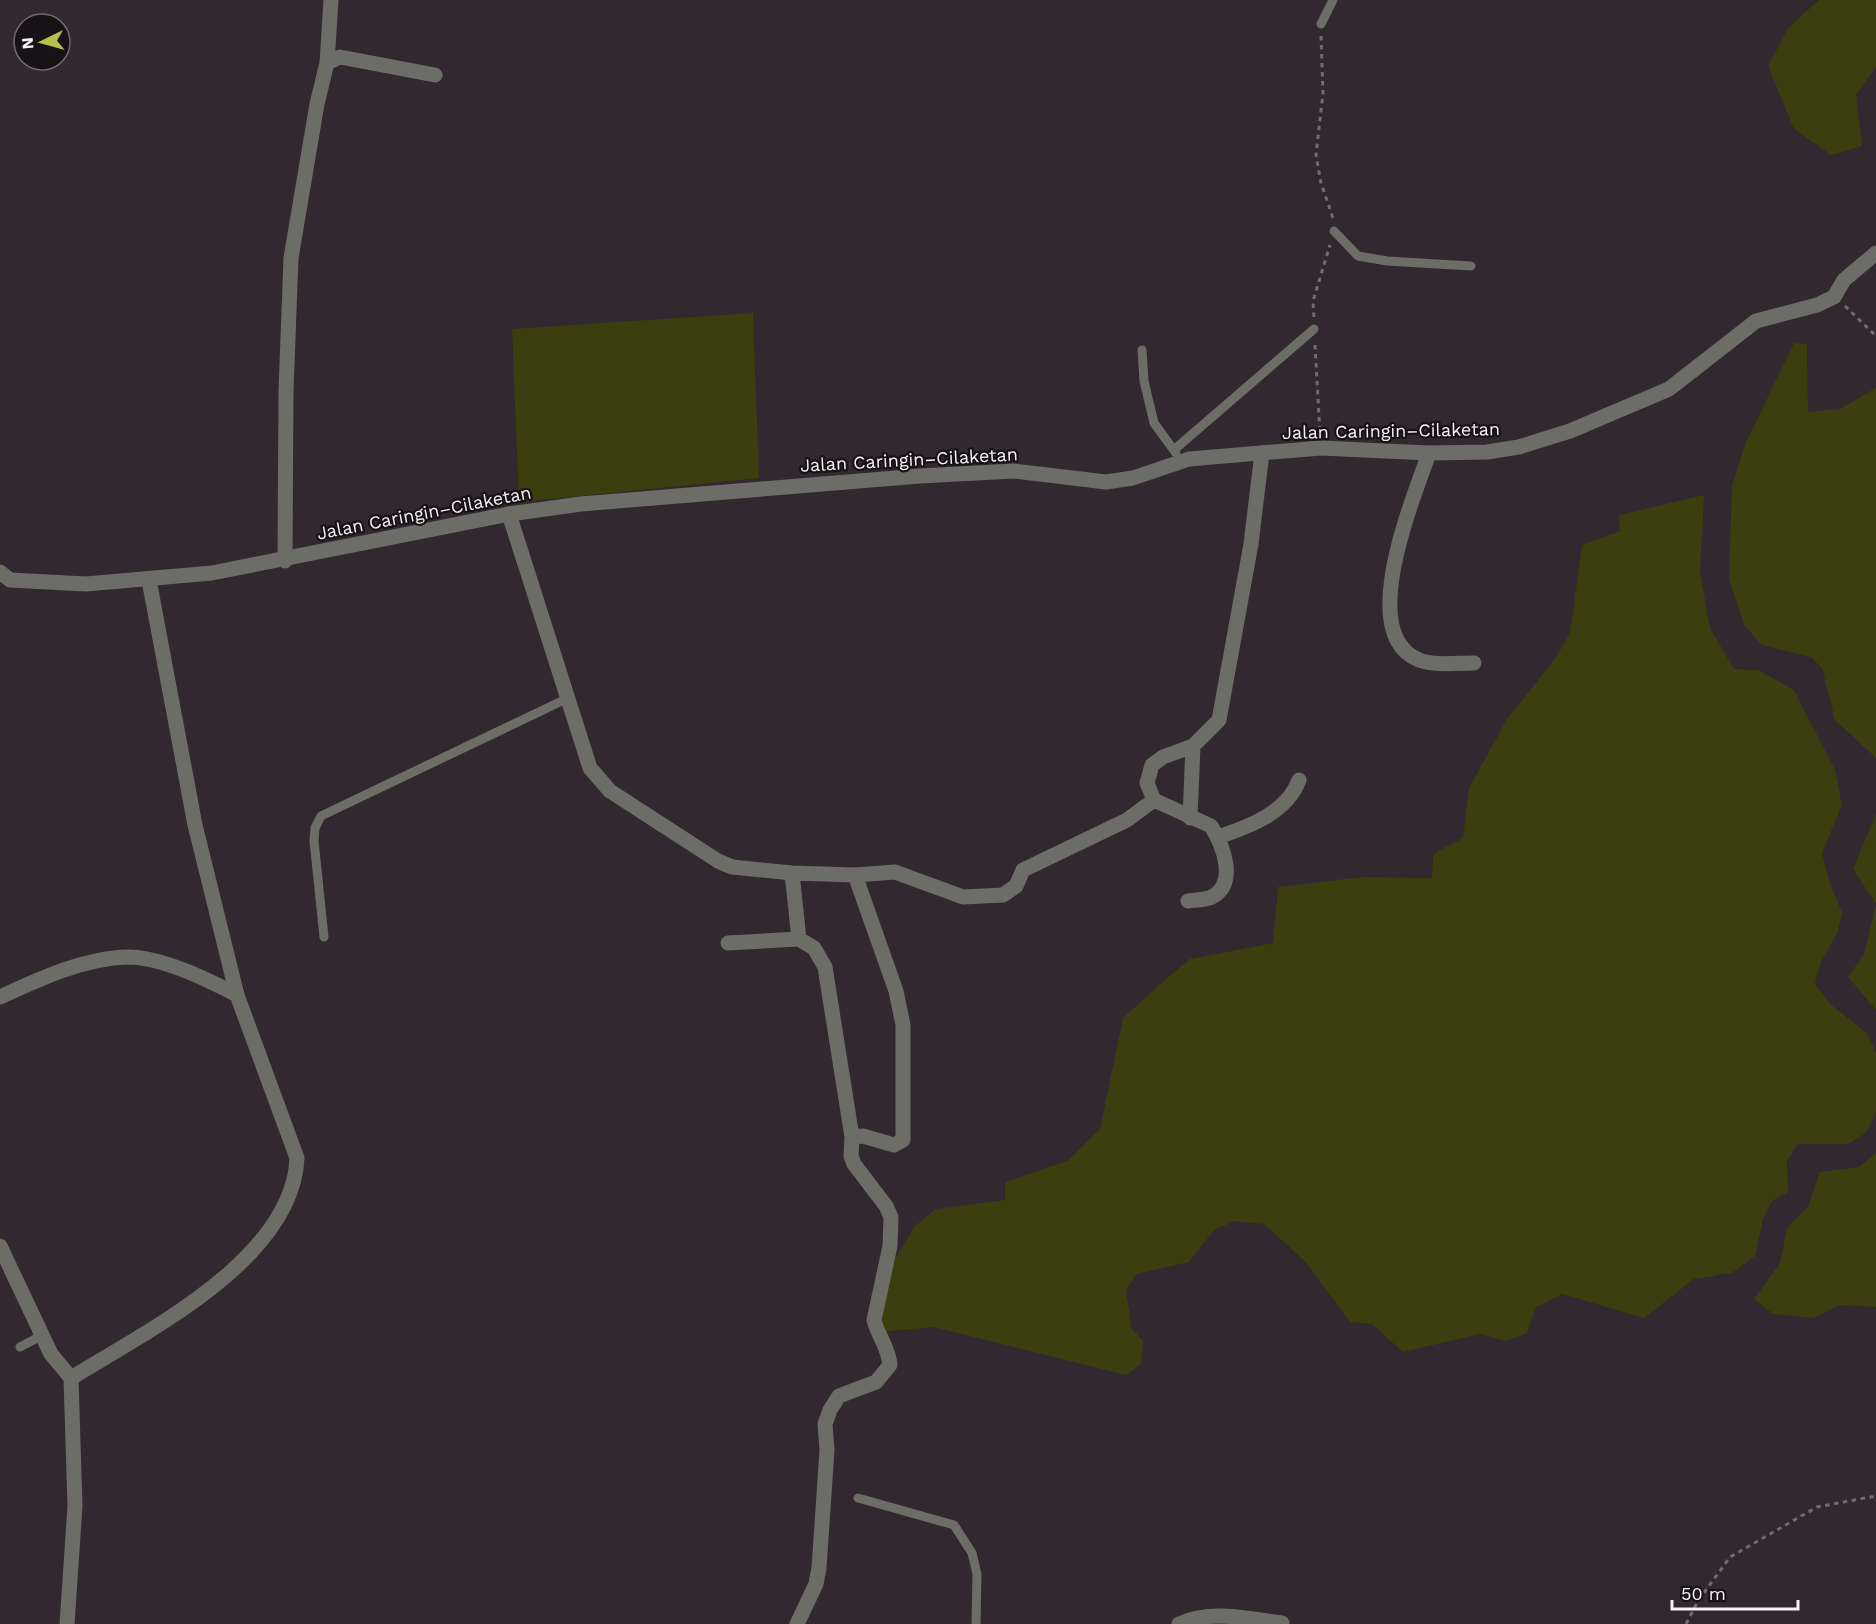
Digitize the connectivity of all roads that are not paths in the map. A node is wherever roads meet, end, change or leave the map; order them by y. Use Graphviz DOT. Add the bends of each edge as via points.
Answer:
graph roads {
  1 [pos="331,0"];
  2 [pos="1333,0"];
  3 [pos="1321,24"];
  4 [pos="327,63"];
  5 [pos="435,75"];
  6 [pos="1334,231"];
  7 [pos="1876,253"];
  8 [pos="1472,266"];
  9 [pos="1314,329"];
  10 [pos="1142,350"];
  11 [pos="1262,453"];
  12 [pos="1429,453"];
  13 [pos="1176,456"];
  14 [pos="509,514"];
  15 [pos="285,561"];
  16 [pos="0,572"];
  17 [pos="149,580"];
  18 [pos="1474,663"];
  19 [pos="566,699"];
  20 [pos="1192,746"];
  21 [pos="1299,780"];
  22 [pos="1154,800"];
  23 [pos="1190,818"];
  24 [pos="1218,837"];
  25 [pos="792,873"];
  26 [pos="855,875"];
  27 [pos="1188,902"];
  28 [pos="324,937"];
  29 [pos="799,939"];
  30 [pos="728,942"];
  31 [pos="237,995"];
  32 [pos="0,997"];
  33 [pos="852,1137"];
  34 [pos="0,1246"];
  35 [pos="43,1335"];
  36 [pos="20,1347"];
  37 [pos="71,1378"];
  38 [pos="858,1498"];
  39 [pos="1282,1623"];
  40 [pos="67,1624"];
  41 [pos="797,1624"];
  42 [pos="976,1624"];
  43 [pos="1179,1624"];
  1 -- 4 [label="street"];
  2 -- 3 [label="lane"];
  4 -- 5 [label="street" via="340,57"];
  4 -- 15 [label="street" via="291,258"];
  6 -- 8 [label="lane" via="1359,256"];
  7 -- 12 [label="street, Jalan Caringin–Cilaketan" via="1844,280 1834,297 1756,321 1669,390 1570,431 1519,447"];
  9 -- 13 [label="lane"];
  10 -- 13 [label="lane" via="1144,381 1154,423"];
  11 -- 12 [label="street, Jalan Caringin–Cilaketan" via="1321,448"];
  11 -- 13 [label="street, Jalan Caringin–Cilaketan"];
  11 -- 20 [label="street" via="1224,704 1219,720"];
  12 -- 18 [label="street" via="1390,586 1389,620 1400,648 1419,660"];
  13 -- 14 [label="street, Jalan Caringin–Cilaketan" via="1132,478 1106,482 1014,471 920,476 580,504"];
  14 -- 15 [label="street, Jalan Caringin–Cilaketan"];
  14 -- 19 [label="street"];
  15 -- 17 [label="street, Jalan Caringin–Cilaketan"];
  16 -- 17 [label="street, Jalan Caringin–Cilaketan" via="10,580 86,584"];
  17 -- 31 [label="street" via="195,825"];
  19 -- 25 [label="street" via="590,768 609,791 718,861 732,867"];
  19 -- 28 [label="lane" via="321,816 314,841"];
  20 -- 22 [label="street" via="1152,765 1147,783"];
  20 -- 23 [label="street"];
  21 -- 24 [label="street" via="1294,793 1253,824"];
  22 -- 23 [label="street"];
  22 -- 26 [label="street" via="1127,820 1023,870 1016,886 1003,895 963,897 895,872"];
  23 -- 24 [label="street" via="1211,826"];
  24 -- 27 [label="street" via="1226,859 1221,888 1211,897"];
  25 -- 26 [label="street"];
  25 -- 29 [label="street"];
  26 -- 33 [label="street" via="896,991 903,1025 904,1133 903,1140 894,1145 863,1136"];
  29 -- 30 [label="street"];
  29 -- 33 [label="street" via="814,948 825,967"];
  31 -- 32 [label="street" via="190,971 130,957 81,966 36,980"];
  31 -- 37 [label="street" via="297,1158 296,1179 290,1193 264,1237 203,1296"];
  33 -- 41 [label="street" via="854,1164 891,1217 890,1246 874,1320 889,1352 890,1365 876,1382 839,1396 830,1410 825,1424 827,1450 819,1568 816,1584"];
  34 -- 35 [label="street"];
  35 -- 36 [label="lane"];
  35 -- 37 [label="street" via="51,1354"];
  37 -- 40 [label="street" via="75,1506"];
  38 -- 42 [label="lane" via="954,1525 972,1553"];
  39 -- 43 [label="street" via="1219,1616"];
}
